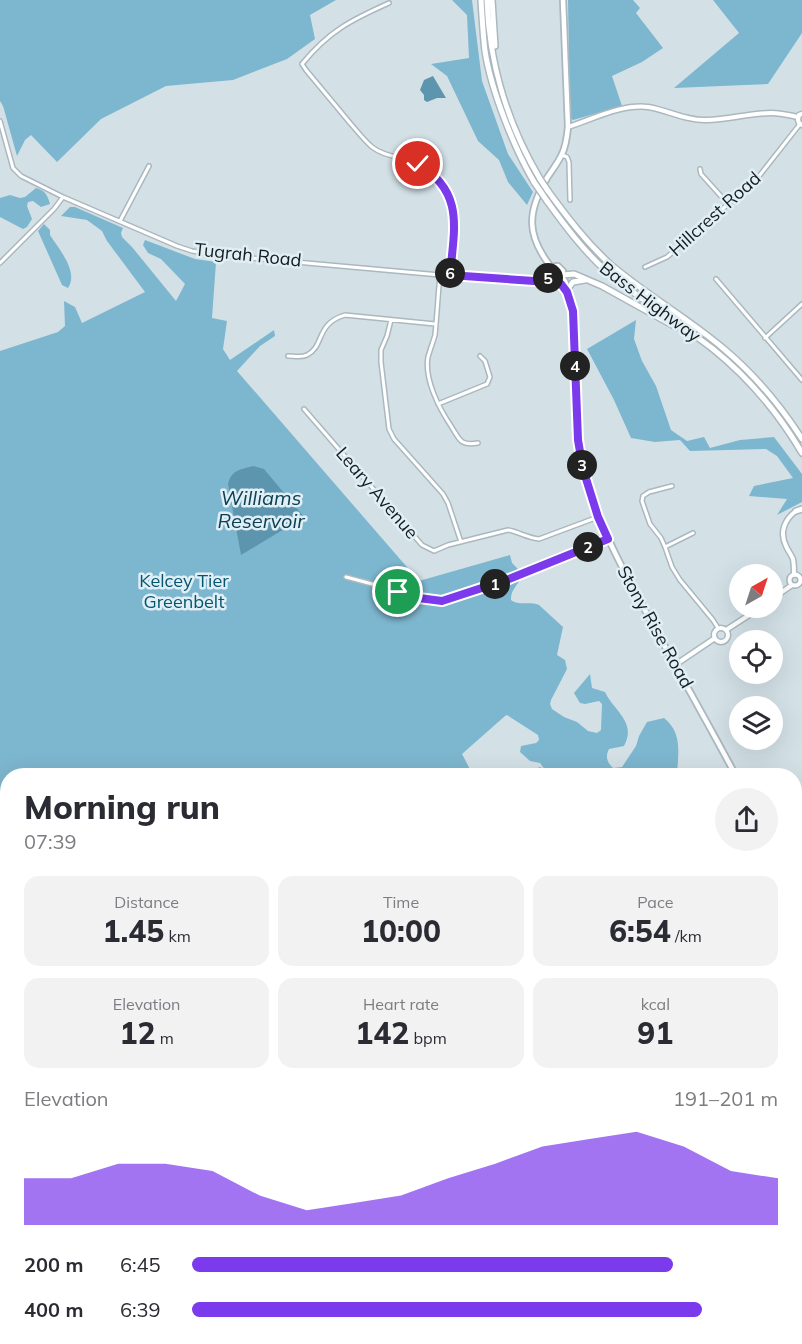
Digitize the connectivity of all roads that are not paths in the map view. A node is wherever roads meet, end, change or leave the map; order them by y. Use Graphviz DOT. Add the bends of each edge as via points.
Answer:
graph roads {
  1 [pos="481,0"];
  2 [pos="487,0"];
  3 [pos="492,0"];
  4 [pos="563,0"];
  5 [pos="389,3"];
  6 [pos="499,84"];
  7 [pos="800,116"];
  8 [pos="0,121"];
  9 [pos="801,124"];
  10 [pos="568,127"];
  11 [pos="562,155"];
  12 [pos="149,166"];
  13 [pos="700,169"];
  14 [pos="537,181"];
  15 [pos="63,197"];
  16 [pos="570,200"];
  17 [pos="728,204"];
  18 [pos="120,221"];
  19 [pos="0,263"];
  20 [pos="551,267"];
  21 [pos="645,267"];
  22 [pos="440,275"];
  23 [pos="450,275"];
  24 [pos="563,276"];
  25 [pos="549,277"];
  26 [pos="716,279"];
  27 [pos="587,280"];
  28 [pos="557,281"];
  29 [pos="568,293"];
  30 [pos="802,304"];
  31 [pos="391,320"];
  32 [pos="435,324"];
  33 [pos="765,338"];
  34 [pos="711,348"];
  35 [pos="480,356"];
  36 [pos="288,357"];
  37 [pos="802,380"];
  38 [pos="438,404"];
  39 [pos="304,409"];
  40 [pos="802,439"];
  41 [pos="478,443"];
  42 [pos="802,453"];
  43 [pos="672,486"];
  44 [pos="799,510"];
  45 [pos="598,517"];
  46 [pos="693,533"];
  47 [pos="608,539"];
  48 [pos="461,542"];
  49 [pos="665,547"];
  50 [pos="794,574"];
  51 [pos="346,577"];
  52 [pos="792,585"];
  53 [pos="783,591"];
  54 [pos="745,618"];
  55 [pos="718,628"];
  56 [pos="726,630"];
  57 [pos="715,638"];
  58 [pos="675,665"];
  59 [pos="732,768"];
  1 -- 14 [label="highway, Bass Highway" via="491,74 526,168"];
  2 -- 6 [label="highway, Bass Highway"];
  3 -- 6 [label="highway"];
  4 -- 10 [label="main road"];
  5 -- 23 [label="street" via="335,31 302,64 368,143 384,154 418,164 445,187 454,219"];
  6 -- 14 [label="highway, Bass Highway"];
  7 -- 9 [label="street"];
  7 -- 10 [label="street" via="768,113 703,121 633,106"];
  8 -- 15 [label="street, Tugrah Road" via="13,168"];
  9 -- 17 [label="street, Hillcrest Road" via="756,180"];
  10 -- 11 [label="main road"];
  11 -- 16 [label="street" via="569,162"];
  11 -- 20 [label="main road" via="537,197 532,218 535,239"];
  12 -- 18 [label="street"];
  13 -- 17 [label="street"];
  14 -- 34 [label="highway, Bass Highway, bridge" via="575,239 604,269"];
  14 -- 40 [label="highway, Bass Highway, bridge" via="612,265 740,362 770,394"];
  15 -- 18 [label="street, Tugrah Road"];
  15 -- 19 [label="street"];
  17 -- 21 [label="street, Hillcrest Road" via="667,257"];
  18 -- 22 [label="street, Tugrah Road" via="192,251"];
  20 -- 24 [label="main road" via="562,269"];
  20 -- 25 [label="main road"];
  22 -- 23 [label="street, Tugrah Road"];
  22 -- 32 [label="street"];
  23 -- 25 [label="street, Tugrah Road" via="534,281"];
  24 -- 27 [label="highway" via="574,274"];
  24 -- 28 [label="main road"];
  24 -- 29 [label="main road, Stony Rise Road"];
  25 -- 28 [label="main road"];
  26 -- 33 [label="street"];
  27 -- 29 [label="highway" via="573,282"];
  27 -- 34 [label="highway"];
  28 -- 29 [label="main road"];
  29 -- 45 [label="main road, Stony Rise Road" via="573,311 578,440"];
  30 -- 33 [label="street"];
  31 -- 32 [label="street"];
  31 -- 36 [label="street" via="352,315 336,318 329,322 312,351 305,356"];
  31 -- 48 [label="street" via="381,350 389,429 443,495"];
  32 -- 38 [label="street" via="428,365"];
  33 -- 37 [label="street"];
  34 -- 42 [label="highway, Bass Highway" via="772,408"];
  35 -- 38 [label="street" via="490,376 487,384"];
  38 -- 41 [label="street" via="463,443"];
  39 -- 48 [label="street, Leary Avenue" via="422,545 434,550"];
  43 -- 49 [label="street" via="649,492 642,501 650,524"];
  44 -- 50 [label="street" via="786,521 782,536 794,564"];
  45 -- 47 [label="main road, Stony Rise Road"];
  45 -- 48 [label="street, Leary Avenue" via="539,539 508,530"];
  46 -- 49 [label="street"];
  47 -- 51 [label="street" via="442,601 411,597"];
  47 -- 58 [label="main road, Stony Rise Road"];
  49 -- 55 [label="street" via="680,580"];
  50 -- 52 [label="street" via="789,581"];
  50 -- 52 [label="street" via="800,582"];
  52 -- 53 [label="street"];
  54 -- 56 [label="street"];
  55 -- 56 [label="street"];
  55 -- 57 [label="street"];
  56 -- 57 [label="street" via="725,641"];
  57 -- 58 [label="street"];
  58 -- 59 [label="main road, Stony Rise Road"];
}
